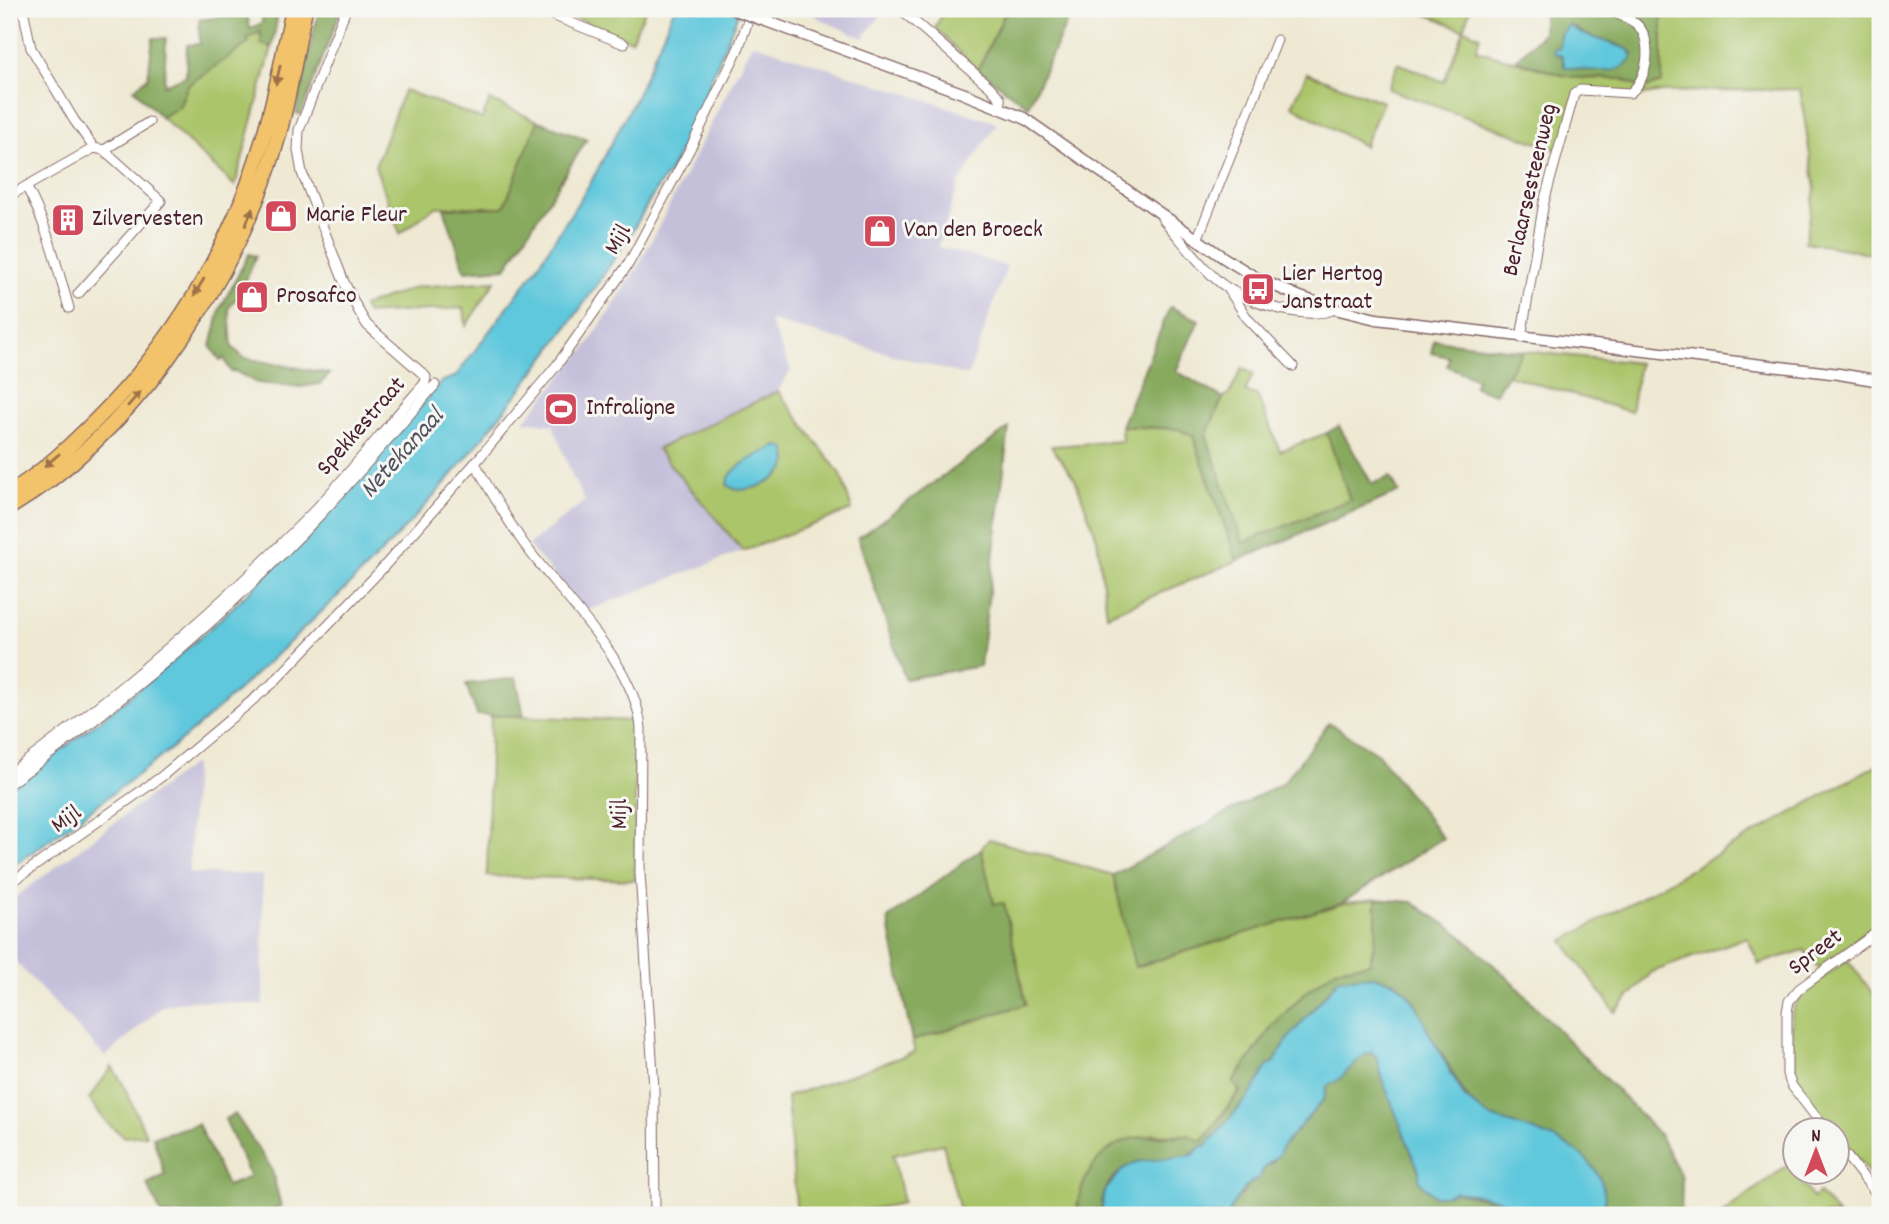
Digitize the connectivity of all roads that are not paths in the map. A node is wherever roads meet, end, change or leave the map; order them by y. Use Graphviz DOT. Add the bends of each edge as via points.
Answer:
graph roads {
  1 [pos="23,9"];
  2 [pos="293,9"];
  3 [pos="305,9"];
  4 [pos="346,9"];
  5 [pos="537,9"];
  6 [pos="732,9"];
  7 [pos="752,9"];
  8 [pos="900,9"];
  9 [pos="1604,9"];
  10 [pos="1277,40"];
  11 [pos="624,44"];
  12 [pos="1001,108"];
  13 [pos="149,122"];
  14 [pos="94,148"];
  15 [pos="104,150"];
  16 [pos="26,186"];
  17 [pos="9,196"];
  18 [pos="1158,213"];
  19 [pos="1197,240"];
  20 [pos="1229,289"];
  21 [pos="78,294"];
  22 [pos="69,308"];
  23 [pos="1335,309"];
  24 [pos="1521,338"];
  25 [pos="1293,366"];
  26 [pos="1880,381"];
  27 [pos="435,385"];
  28 [pos="475,463"];
  29 [pos="9,493"];
  30 [pos="9,508"];
  31 [pos="9,774"];
  32 [pos="9,784"];
  33 [pos="9,884"];
  34 [pos="1880,930"];
  35 [pos="1816,1116"];
  36 [pos="1850,1160"];
  37 [pos="1880,1198"];
  38 [pos="655,1215"];
  1 -- 14 [label="street" via="31,48"];
  2 -- 29 [label="main road, one-way" via="258,158 237,214 204,279 160,346 115,401 63,451"];
  30 -- 3 [label="main road, one-way" via="48,481 122,413 201,309 242,234 271,161"];
  4 -- 31 [label="street, Spekkestraat" via="299,130 300,164 358,310 367,325 426,377 425,383 330,492 228,596 127,685"];
  5 -- 11 [label="street"];
  6 -- 12 [label="street, bridge"];
  7 -- 28 [label="street, Mijl" via="692,145 629,262 557,365"];
  8 -- 12 [label="street" via="990,87 1000,98"];
  9 -- 24 [label="street, Berlaarsesteenweg" via="1642,30 1645,67 1630,93 1580,90 1574,94 1544,202"];
  10 -- 19 [label="street"];
  12 -- 18 [label="street" via="1045,131"];
  13 -- 15 [label="street"];
  14 -- 15 [label="street"];
  14 -- 16 [label="street"];
  15 -- 21 [label="street" via="161,201"];
  16 -- 17 [label="street"];
  16 -- 22 [label="street" via="58,266"];
  18 -- 19 [label="street"];
  18 -- 20 [label="street"];
  19 -- 23 [label="street" via="1255,277"];
  20 -- 23 [label="street" via="1271,307 1299,312"];
  20 -- 25 [label="street" via="1247,318"];
  23 -- 24 [label="street" via="1399,323"];
  24 -- 26 [label="street"];
  27 -- 32 [label="street" via="321,514 190,641"];
  28 -- 33 [label="street, Mijl" via="273,682 161,777"];
  28 -- 38 [label="street, Mijl" via="522,541 615,663 640,717 640,885 654,1089"];
  34 -- 35 [label="street, Spreet" via="1789,1000 1787,1074"];
  36 -- 37 [label="street"];
}
